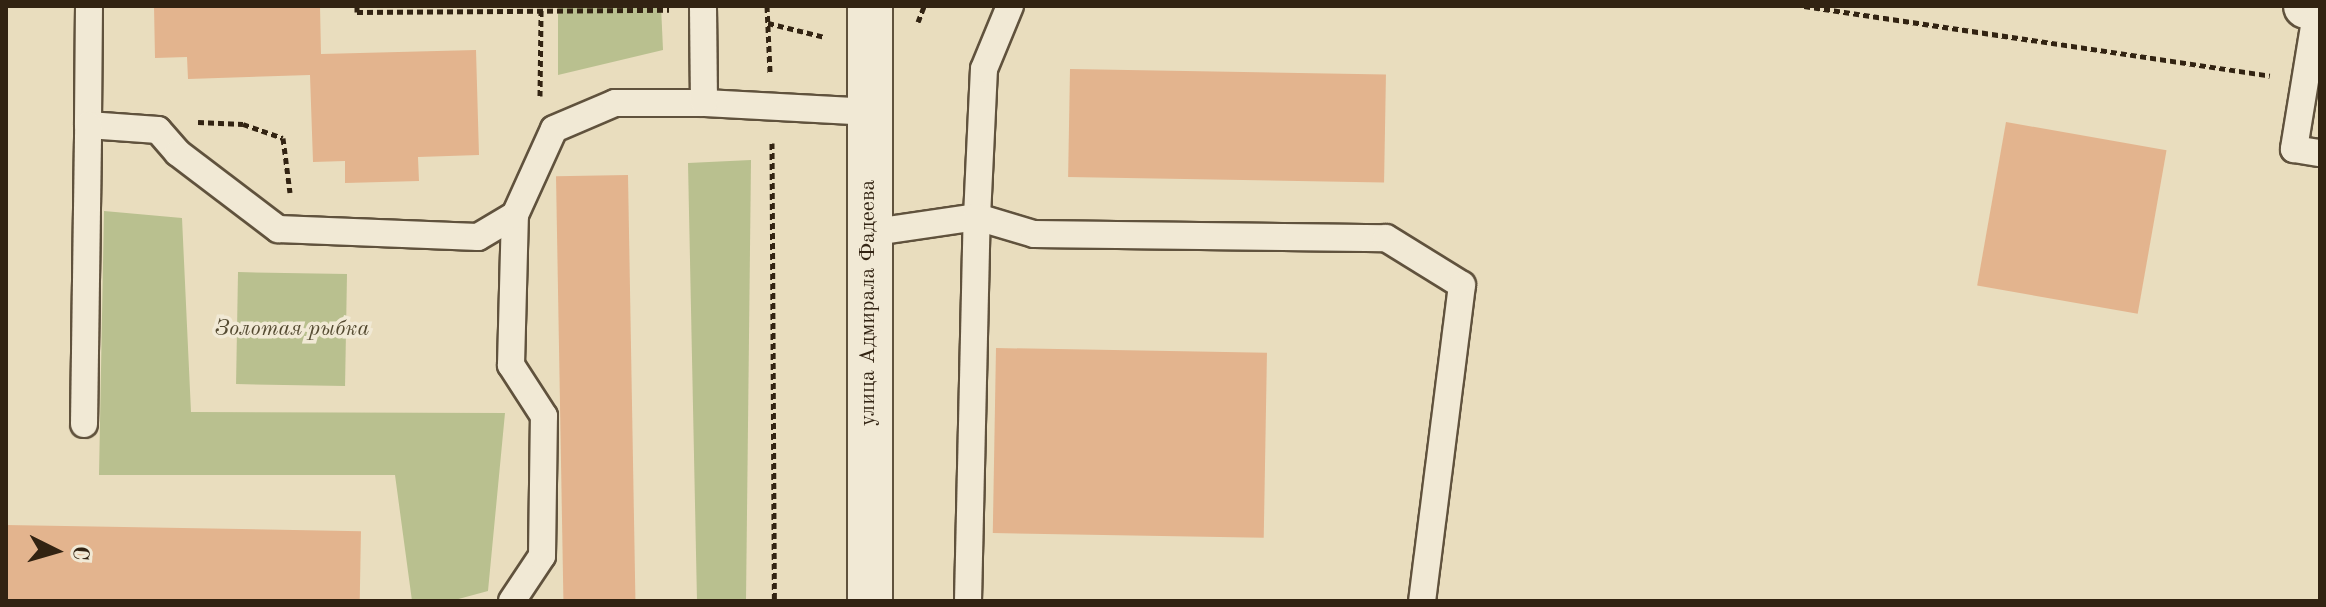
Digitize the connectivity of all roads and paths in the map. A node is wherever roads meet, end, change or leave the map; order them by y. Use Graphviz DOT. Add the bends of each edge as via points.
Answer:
graph roads {
  1 [pos="89,6"];
  2 [pos="357,6"];
  3 [pos="767,6"];
  4 [pos="870,6"];
  5 [pos="1010,6"];
  6 [pos="1804,6"];
  7 [pos="2314,7"];
  8 [pos="692,8"];
  9 [pos="541,10"];
  10 [pos="768,23"];
  11 [pos="837,39"];
  12 [pos="2305,81"];
  13 [pos="552,93"];
  14 [pos="540,97"];
  15 [pos="704,103"];
  16 [pos="772,108"];
  17 [pos="535,110"];
  18 [pos="868,112"];
  19 [pos="191,122"];
  20 [pos="88,125"];
  21 [pos="2320,153"];
  22 [pos="293,211"];
  23 [pos="515,215"];
  24 [pos="977,217"];
  25 [pos="868,233"];
  26 [pos="84,424"];
  27 [pos="512,601"];
  28 [pos="774,601"];
  29 [pos="870,601"];
  30 [pos="968,601"];
  31 [pos="1422,601"];
  1 -- 20 [label="lane"];
  2 -- 9 [label="path" via="357,12"];
  3 -- 10 [label="path"];
  4 -- 18 [label="main road, улица Адмирала Фадеева"];
  5 -- 24 [label="lane" via="984,69"];
  6 -- 12 [label="path"];
  7 -- 12 [label="lane"];
  8 -- 9 [label="path"];
  8 -- 15 [label="lane"];
  9 -- 14 [label="path"];
  10 -- 11 [label="path"];
  10 -- 16 [label="path"];
  12 -- 21 [label="lane" via="2294,149"];
  13 -- 14 [label="path"];
  14 -- 17 [label="path"];
  15 -- 16 [label="lane"];
  15 -- 23 [label="lane" via="615,103 554,129"];
  16 -- 18 [label="lane"];
  16 -- 28 [label="path"];
  18 -- 25 [label="main road, улица Адмирала Фадеева"];
  19 -- 22 [label="path" via="243,124 283,138"];
  20 -- 23 [label="lane" via="158,130 178,153 278,229 478,237"];
  20 -- 26 [label="lane"];
  23 -- 27 [label="lane" via="511,365 544,416 542,556"];
  24 -- 25 [label="lane"];
  24 -- 30 [label="lane"];
  24 -- 31 [label="lane" via="1034,234 1386,238 1462,285"];
  25 -- 29 [label="main road, улица Адмирала Фадеева"];
}
